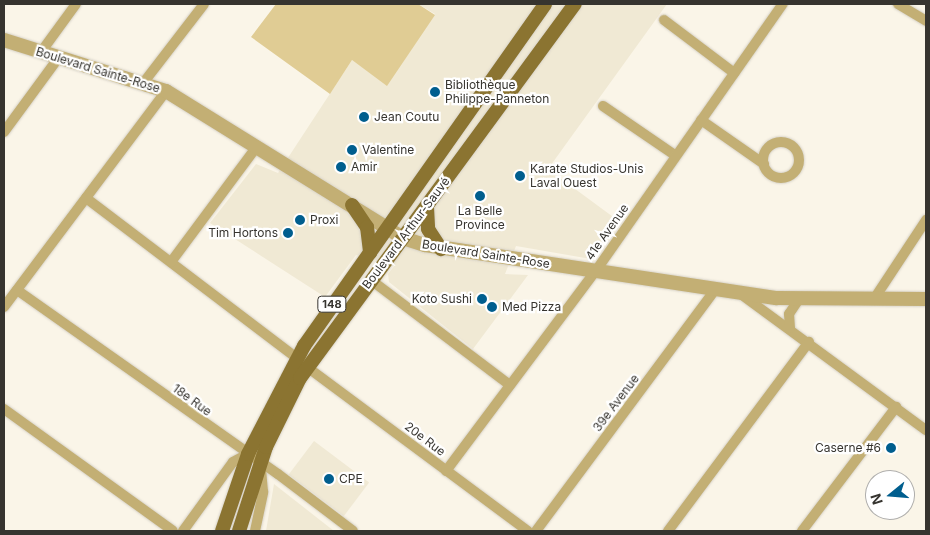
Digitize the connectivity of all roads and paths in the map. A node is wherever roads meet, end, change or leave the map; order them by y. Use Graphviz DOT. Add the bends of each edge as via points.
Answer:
graph roads {
  1 [pos="76,4"];
  2 [pos="204,4"];
  3 [pos="545,4"];
  4 [pos="575,4"];
  5 [pos="783,4"];
  6 [pos="898,4"];
  7 [pos="664,20"];
  8 [pos="926,21"];
  9 [pos="4,40"];
  10 [pos="41,52"];
  11 [pos="59,57"];
  12 [pos="734,73"];
  13 [pos="144,82"];
  14 [pos="166,91"];
  15 [pos="603,106"];
  16 [pos="701,120"];
  17 [pos="4,132"];
  18 [pos="257,146"];
  19 [pos="676,156"];
  20 [pos="764,164"];
  21 [pos="86,198"];
  22 [pos="352,205"];
  23 [pos="427,206"];
  24 [pos="926,220"];
  25 [pos="388,228"];
  26 [pos="403,238"];
  27 [pos="441,249"];
  28 [pos="370,253"];
  29 [pos="171,262"];
  30 [pos="595,272"];
  31 [pos="371,280"];
  32 [pos="716,289"];
  33 [pos="16,290"];
  34 [pos="737,292"];
  35 [pos="799,298"];
  36 [pos="874,299"];
  37 [pos="926,299"];
  38 [pos="4,307"];
  39 [pos="790,328"];
  40 [pos="809,342"];
  41 [pos="302,362"];
  42 [pos="510,385"];
  43 [pos="896,407"];
  44 [pos="4,408"];
  45 [pos="926,430"];
  46 [pos="248,454"];
  47 [pos="261,463"];
  48 [pos="446,471"];
  49 [pos="174,531"];
  50 [pos="183,531"];
  51 [pos="222,531"];
  52 [pos="239,531"];
  53 [pos="255,531"];
  54 [pos="353,531"];
  55 [pos="528,531"];
  56 [pos="536,531"];
  57 [pos="668,531"];
  58 [pos="802,531"];
  1 -- 10 [label="street"];
  2 -- 13 [label="street"];
  3 -- 25 [label="main road, Boulevard Arthur-Sauvé / 148"];
  4 -- 23 [label="main road, Boulevard Arthur-Sauvé / 148"];
  5 -- 12 [label="street, 41e Avenue"];
  6 -- 8 [label="street"];
  7 -- 12 [label="street"];
  9 -- 10 [label="street, Boulevard Sainte-Rose"];
  10 -- 11 [label="street, Boulevard Sainte-Rose"];
  11 -- 13 [label="street, Boulevard Sainte-Rose"];
  11 -- 17 [label="street"];
  12 -- 16 [label="street, 41e Avenue"];
  13 -- 14 [label="street, Boulevard Sainte-Rose"];
  14 -- 18 [label="street, Boulevard Sainte-Rose"];
  14 -- 21 [label="street"];
  15 -- 19 [label="street"];
  16 -- 19 [label="street, 41e Avenue"];
  16 -- 20 [label="street"];
  18 -- 22 [label="street, Boulevard Sainte-Rose"];
  18 -- 29 [label="street"];
  19 -- 30 [label="street, 41e Avenue"];
  21 -- 29 [label="street, 20e Rue"];
  21 -- 33 [label="street"];
  22 -- 25 [label="street, Boulevard Sainte-Rose"];
  22 -- 28 [label="main road" via="367,227"];
  23 -- 26 [label="main road, Boulevard Arthur-Sauvé / 148"];
  23 -- 27 [label="main road" via="428,229"];
  24 -- 36 [label="street"];
  25 -- 26 [label="street, Boulevard Sainte-Rose"];
  25 -- 28 [label="main road, Boulevard Arthur-Sauvé / 148"];
  26 -- 27 [label="street, Boulevard Sainte-Rose"];
  26 -- 31 [label="main road, Boulevard Arthur-Sauvé / 148"];
  27 -- 30 [label="street, Boulevard Sainte-Rose"];
  28 -- 41 [label="main road, Boulevard Arthur-Sauvé / 148"];
  29 -- 41 [label="street, 20e Rue"];
  30 -- 32 [label="street, Boulevard Sainte-Rose"];
  30 -- 42 [label="street, 41e Avenue"];
  31 -- 41 [label="main road, Boulevard Arthur-Sauvé / 148"];
  31 -- 42 [label="street"];
  32 -- 34 [label="street, Boulevard Sainte-Rose"];
  32 -- 56 [label="street, 39e Avenue"];
  33 -- 38 [label="street"];
  33 -- 46 [label="street, 18e Rue"];
  34 -- 35 [label="street, Boulevard Sainte-Rose"];
  34 -- 39 [label="street"];
  35 -- 36 [label="street, Boulevard Sainte-Rose"];
  35 -- 39 [label="street" via="790,314"];
  36 -- 37 [label="street, Boulevard Sainte-Rose"];
  39 -- 40 [label="street"];
  40 -- 43 [label="street"];
  40 -- 57 [label="street"];
  41 -- 46 [label="main road, Boulevard Arthur-Sauvé / 148"];
  41 -- 47 [label="main road, Boulevard Arthur-Sauvé / 148"];
  41 -- 48 [label="street, 20e Rue"];
  42 -- 48 [label="street, 41e Avenue"];
  43 -- 45 [label="street"];
  43 -- 58 [label="street"];
  44 -- 49 [label="street"];
  46 -- 47 [label="street, 18e Rue"];
  46 -- 50 [label="street" via="233,462"];
  46 -- 51 [label="main road, Boulevard Arthur-Sauvé / 148"];
  47 -- 52 [label="main road, Boulevard Arthur-Sauvé / 148"];
  47 -- 53 [label="street" via="263,492"];
  47 -- 54 [label="street, 18e Rue"];
  48 -- 55 [label="street, 20e Rue"];
}
